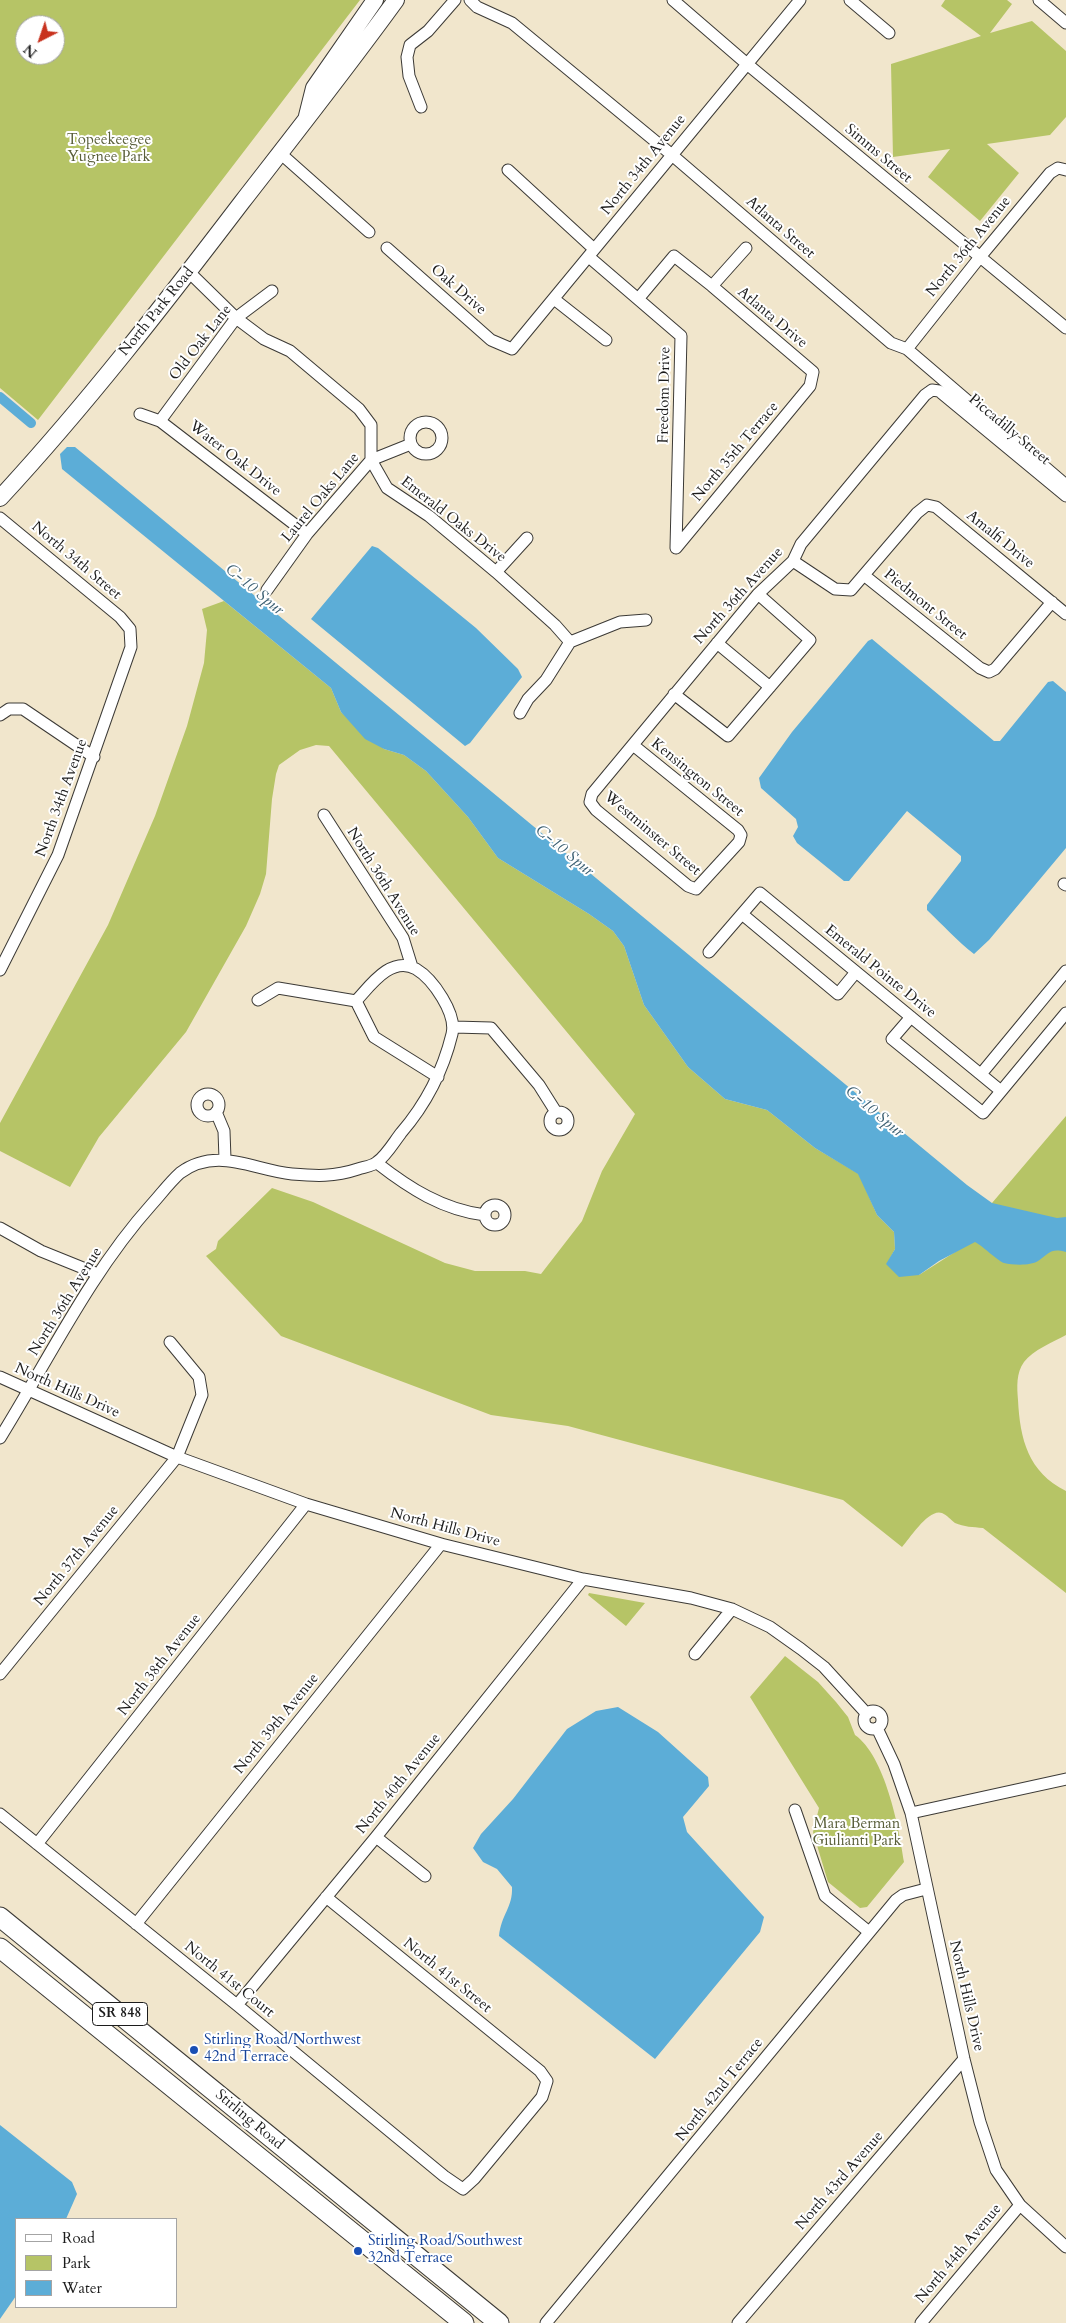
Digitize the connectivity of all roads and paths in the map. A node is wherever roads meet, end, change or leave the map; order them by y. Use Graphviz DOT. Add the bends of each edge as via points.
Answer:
graph roads {
  1 [pos="375,0"];
  2 [pos="396,0"];
  3 [pos="455,0"];
  4 [pos="470,0"];
  5 [pos="673,0"];
  6 [pos="800,0"];
  7 [pos="850,0"];
  8 [pos="1039,0"];
  9 [pos="1066,23"];
  10 [pos="889,33"];
  11 [pos="747,64"];
  12 [pos="421,107"];
  13 [pos="306,120"];
  14 [pos="280,153"];
  15 [pos="672,155"];
  16 [pos="1062,169"];
  17 [pos="508,170"];
  18 [pos="369,232"];
  19 [pos="387,248"];
  20 [pos="746,248"];
  21 [pos="592,253"];
  22 [pos="980,257"];
  23 [pos="189,272"];
  24 [pos="712,286"];
  25 [pos="272,291"];
  26 [pos="554,299"];
  27 [pos="638,299"];
  28 [pos="236,318"];
  29 [pos="1066,328"];
  30 [pos="606,340"];
  31 [pos="512,349"];
  32 [pos="907,349"];
  33 [pos="813,372"];
  34 [pos="932,390"];
  35 [pos="140,414"];
  36 [pos="160,421"];
  37 [pos="411,444"];
  38 [pos="371,460"];
  39 [pos="1066,485"];
  40 [pos="1066,496"];
  41 [pos="0,498"];
  42 [pos="0,518"];
  43 [pos="307,534"];
  44 [pos="527,538"];
  45 [pos="676,548"];
  46 [pos="793,561"];
  47 [pos="496,572"];
  48 [pos="865,576"];
  49 [pos="267,590"];
  50 [pos="758,594"];
  51 [pos="1052,602"];
  52 [pos="1066,614"];
  53 [pos="646,620"];
  54 [pos="130,629"];
  55 [pos="570,642"];
  56 [pos="717,643"];
  57 [pos="770,687"];
  58 [pos="674,694"];
  59 [pos="4,712"];
  60 [pos="520,713"];
  61 [pos="633,745"];
  62 [pos="94,758"];
  63 [pos="590,802"];
  64 [pos="324,815"];
  65 [pos="696,889"];
  66 [pos="742,914"];
  67 [pos="709,952"];
  68 [pos="412,967"];
  69 [pos="0,970"];
  70 [pos="1066,971"];
  71 [pos="856,972"];
  72 [pos="258,1000"];
  73 [pos="356,1002"];
  74 [pos="1066,1013"];
  75 [pos="911,1017"];
  76 [pos="454,1027"];
  77 [pos="981,1074"];
  78 [pos="438,1077"];
  79 [pos="1001,1091"];
  80 [pos="216,1112"];
  81 [pos="556,1112"];
  82 [pos="225,1159"];
  83 [pos="377,1163"];
  84 [pos="485,1215"];
  85 [pos="0,1228"];
  86 [pos="98,1274"];
  87 [pos="170,1342"];
  88 [pos="0,1377"];
  89 [pos="29,1392"];
  90 [pos="0,1438"];
  91 [pos="177,1457"];
  92 [pos="306,1504"];
  93 [pos="441,1544"];
  94 [pos="583,1579"];
  95 [pos="732,1609"];
  96 [pos="694,1654"];
  97 [pos="0,1674"];
  98 [pos="1066,1779"];
  99 [pos="795,1810"];
  100 [pos="911,1812"];
  101 [pos="0,1814"];
  102 [pos="376,1837"];
  103 [pos="37,1844"];
  104 [pos="425,1876"];
  105 [pos="926,1889"];
  106 [pos="326,1897"];
  107 [pos="0,1917"];
  108 [pos="136,1924"];
  109 [pos="869,1932"];
  110 [pos="0,1948"];
  111 [pos="237,2005"];
  112 [pos="131,2023"];
  113 [pos="94,2024"];
  114 [pos="964,2059"];
  115 [pos="239,2111"];
  116 [pos="224,2129"];
  117 [pos="463,2188"];
  118 [pos="1020,2204"];
  119 [pos="1066,2247"];
  120 [pos="464,2323"];
  121 [pos="499,2323"];
  122 [pos="546,2323"];
  123 [pos="738,2323"];
  124 [pos="921,2323"];
  1 -- 13 [label="street, North Park Road" via="314,88"];
  2 -- 13 [label="street, North Park Road"];
  3 -- 12 [label="street" via="428,31 410,45 406,57 409,76"];
  4 -- 15 [label="street, Atlanta Street" via="477,7 512,22"];
  5 -- 11 [label="street, Simms Street"];
  6 -- 11 [label="street, North 34th Avenue"];
  7 -- 10 [label="street"];
  8 -- 9 [label="street"];
  11 -- 15 [label="street, North 34th Avenue"];
  11 -- 22 [label="street, Simms Street"];
  13 -- 14 [label="street, North Park Road"];
  14 -- 18 [label="street"];
  14 -- 23 [label="street, North Park Road"];
  15 -- 21 [label="street, North 34th Avenue"];
  15 -- 32 [label="street, Atlanta Street" via="891,343"];
  16 -- 22 [label="street, North 36th Avenue" via="1050,173"];
  17 -- 21 [label="street, Freedom Drive"];
  19 -- 31 [label="street, Oak Drive" via="491,340"];
  20 -- 24 [label="street"];
  21 -- 26 [label="street, North 34th Avenue"];
  21 -- 27 [label="street, Freedom Drive"];
  22 -- 29 [label="street, Simms Street"];
  22 -- 32 [label="street, North 36th Avenue"];
  23 -- 28 [label="street, Emerald Oaks Drive"];
  23 -- 41 [label="street, North Park Road" via="51,443"];
  24 -- 27 [label="street, Atlanta Drive" via="674,256"];
  24 -- 33 [label="street, Atlanta Drive"];
  25 -- 28 [label="street, Old Oak Lane"];
  26 -- 30 [label="street"];
  26 -- 31 [label="street, North 34th Avenue"];
  27 -- 45 [label="street, Freedom Drive" via="681,336"];
  28 -- 36 [label="street, Old Oak Lane"];
  28 -- 38 [label="street, Emerald Oaks Drive" via="264,339 290,351 359,409 371,426"];
  32 -- 39 [label="street, Atlanta Street"];
  33 -- 45 [label="street, North 35th Terrace" via="810,386"];
  34 -- 40 [label="street, Piccadilly Street" via="939,391"];
  34 -- 46 [label="street, North 36th Avenue" via="801,544"];
  35 -- 36 [label="street, Water Oak Drive"];
  36 -- 43 [label="street, Water Oak Drive"];
  37 -- 38 [label="street, Laurel Oaks Lane"];
  38 -- 43 [label="street, Laurel Oaks Lane"];
  38 -- 47 [label="street, Emerald Oaks Drive" via="387,488 429,516"];
  42 -- 54 [label="street, North 34th Street" via="120,617"];
  43 -- 49 [label="street, Laurel Oaks Lane"];
  44 -- 47 [label="street"];
  46 -- 48 [label="street, Piedmont Street" via="835,589 851,590"];
  46 -- 50 [label="street, North 36th Avenue"];
  47 -- 55 [label="street, Emerald Oaks Drive"];
  48 -- 51 [label="street, Piedmont Street" via="988,672 995,669"];
  48 -- 51 [label="street, Amalfi Drive" via="927,505 936,507"];
  50 -- 56 [label="street, North 36th Avenue"];
  50 -- 57 [label="street" via="810,640"];
  51 -- 52 [label="street, Amalfi Drive"];
  53 -- 55 [label="street" via="620,622"];
  54 -- 62 [label="street, North 34th Avenue" via="131,646"];
  55 -- 60 [label="street"];
  56 -- 57 [label="street"];
  56 -- 58 [label="street, North 36th Avenue"];
  57 -- 58 [label="street" via="728,736"];
  58 -- 61 [label="street, North 36th Avenue"];
  59 -- 62 [label="street" via="23,708"];
  61 -- 63 [label="street, North 36th Avenue" via="592,794"];
  61 -- 65 [label="street, Kensington Street" via="741,835 739,842"];
  62 -- 69 [label="street, North 34th Avenue" via="58,855"];
  63 -- 65 [label="street, Westminster Street" via="688,886"];
  64 -- 68 [label="street, North 36th Avenue" via="403,938"];
  66 -- 67 [label="street"];
  66 -- 71 [label="street, Emerald Pointe Drive" via="760,894"];
  66 -- 71 [label="street" via="838,994"];
  68 -- 73 [label="street" via="403,965 381,973"];
  68 -- 76 [label="street" via="426,976 440,995"];
  70 -- 77 [label="street"];
  71 -- 75 [label="street, Emerald Pointe Drive"];
  72 -- 73 [label="street" via="278,988"];
  73 -- 78 [label="street" via="374,1036"];
  74 -- 79 [label="street"];
  75 -- 77 [label="street, Emerald Pointe Drive"];
  75 -- 79 [label="street" via="892,1039 899,1045 983,1114"];
  76 -- 78 [label="street"];
  76 -- 81 [label="street" via="491,1028 539,1085"];
  77 -- 79 [label="street, Emerald Pointe Drive"];
  78 -- 83 [label="street" via="412,1120"];
  80 -- 82 [label="street" via="224,1131"];
  82 -- 83 [label="street, North 36th Avenue" via="291,1174 337,1176"];
  82 -- 86 [label="street, North 36th Avenue" via="197,1163 179,1174"];
  83 -- 84 [label="street" via="407,1186 462,1212"];
  85 -- 86 [label="street" via="41,1251"];
  86 -- 89 [label="street, North 36th Avenue"];
  87 -- 91 [label="street, North 37th Avenue" via="198,1377 202,1395"];
  88 -- 89 [label="street, North Hills Drive"];
  89 -- 90 [label="street, North 36th Avenue"];
  89 -- 91 [label="street, North Hills Drive"];
  91 -- 92 [label="street, North Hills Drive"];
  91 -- 97 [label="street, North 37th Avenue"];
  92 -- 93 [label="street, North Hills Drive"];
  92 -- 103 [label="street, North 38th Avenue"];
  93 -- 94 [label="street, North Hills Drive"];
  93 -- 108 [label="street, North 39th Avenue"];
  94 -- 95 [label="street, North Hills Drive" via="691,1598"];
  94 -- 102 [label="street, North 40th Avenue"];
  95 -- 96 [label="street"];
  95 -- 100 [label="street, North Hills Drive" via="770,1627 824,1667 866,1714 866,1725 871,1729 877,1728"];
  98 -- 100 [label="street"];
  99 -- 109 [label="street" via="825,1896"];
  100 -- 105 [label="street, North Hills Drive"];
  101 -- 103 [label="street, North 41st Court"];
  102 -- 104 [label="street"];
  102 -- 106 [label="street, North 40th Avenue"];
  103 -- 108 [label="street, North 41st Court"];
  105 -- 109 [label="street, North 42nd Terrace" via="902,1895"];
  105 -- 114 [label="street, North Hills Drive"];
  106 -- 111 [label="street, North 40th Avenue"];
  106 -- 117 [label="street, North 41st Street" via="540,2070 547,2081 542,2097"];
  107 -- 112 [label="main road, Stirling Road / SR 848"];
  108 -- 111 [label="street, North 41st Court"];
  109 -- 122 [label="street, North 42nd Terrace"];
  110 -- 113 [label="main road, Stirling Road / SR 848"];
  111 -- 117 [label="street, North 41st Court" via="444,2176"];
  112 -- 113 [label="main road" via="121,2030"];
  112 -- 115 [label="main road, Stirling Road / SR 848"];
  113 -- 116 [label="main road, Stirling Road / SR 848"];
  114 -- 118 [label="street, North Hills Drive" via="996,2170"];
  114 -- 123 [label="street, North 43rd Avenue"];
  115 -- 116 [label="main road"];
  115 -- 121 [label="main road, Stirling Road / SR 848"];
  116 -- 120 [label="main road, Stirling Road / SR 848"];
  118 -- 119 [label="street, North Hills Drive"];
  118 -- 124 [label="street, North 44th Avenue"];
}
